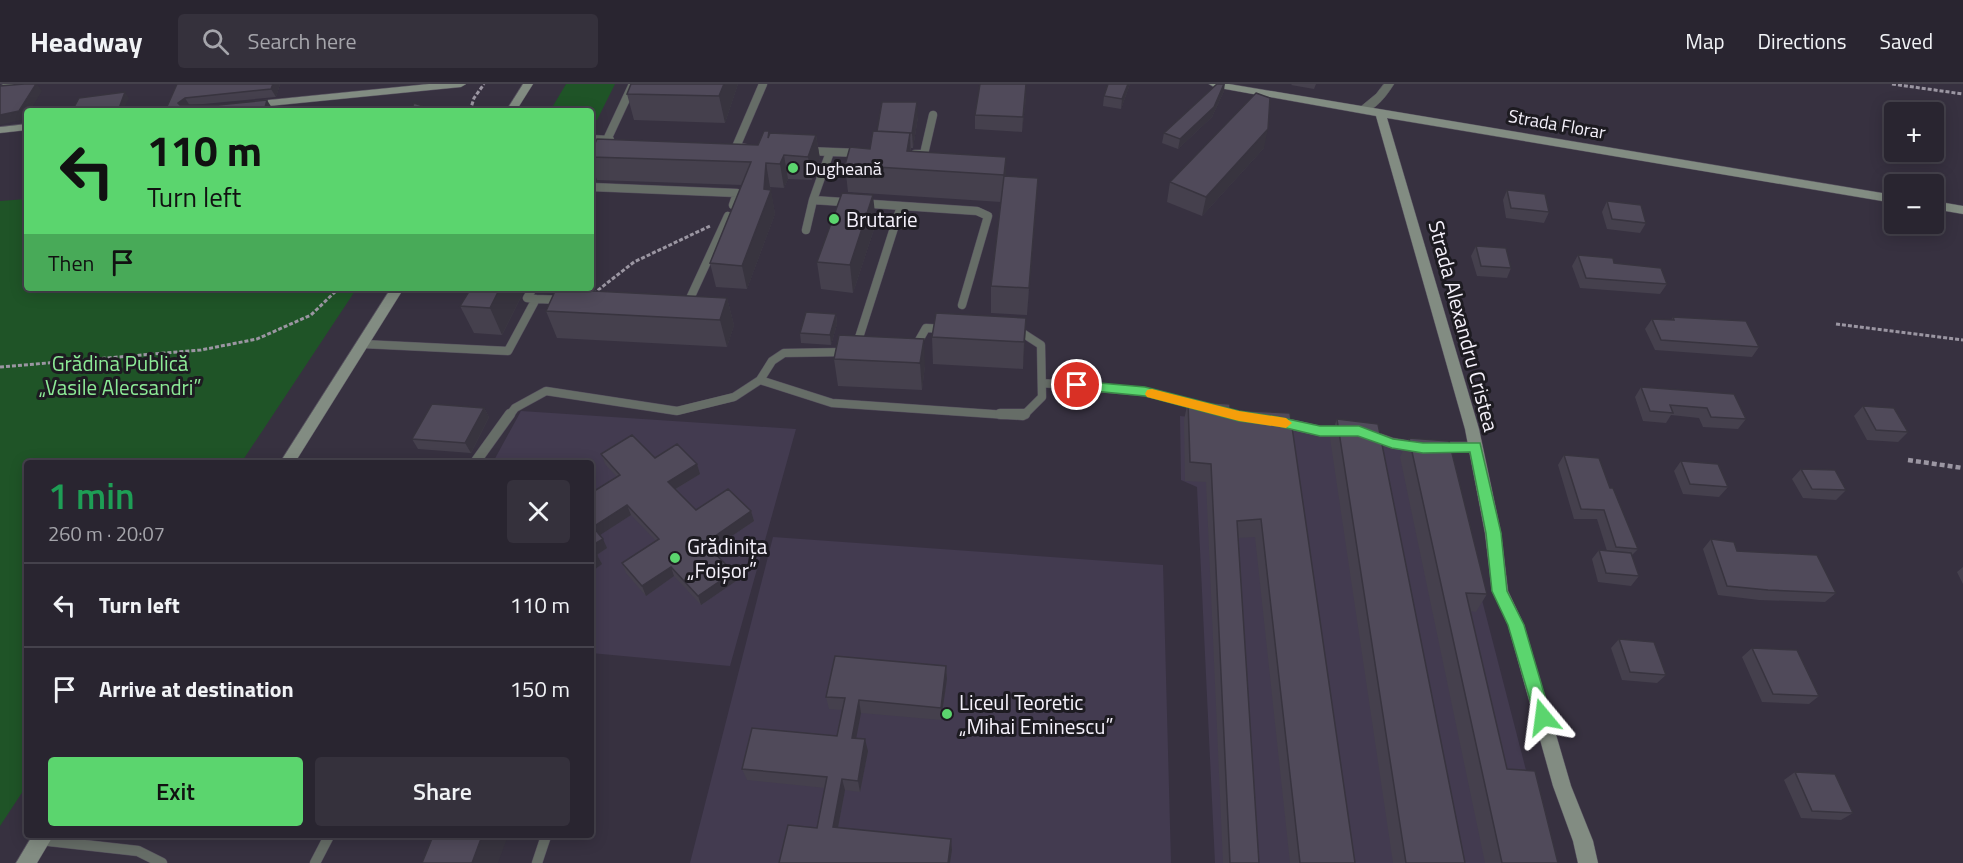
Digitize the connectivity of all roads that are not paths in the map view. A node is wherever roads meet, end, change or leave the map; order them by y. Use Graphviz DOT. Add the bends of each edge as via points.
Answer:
graph roads {
  1 [pos="9,84"];
  2 [pos="461,84"];
  3 [pos="528,84"];
  4 [pos="633,84"];
  5 [pos="763,84"];
  6 [pos="1214,84"];
  7 [pos="1389,84"];
  8 [pos="382,88"];
  9 [pos="0,93"];
  10 [pos="235,106"];
  11 [pos="513,108"];
  12 [pos="1363,110"];
  13 [pos="1380,112"];
  14 [pos="933,115"];
  15 [pos="24,127"];
  16 [pos="0,130"];
  17 [pos="594,139"];
  18 [pos="607,140"];
  19 [pos="618,141"];
  20 [pos="724,147"];
  21 [pos="736,147"];
  22 [pos="759,148"];
  23 [pos="602,149"];
  24 [pos="795,150"];
  25 [pos="830,152"];
  26 [pos="865,153"];
  27 [pos="912,154"];
  28 [pos="594,187"];
  29 [pos="1884,197"];
  30 [pos="813,200"];
  31 [pos="732,205"];
  32 [pos="901,206"];
  33 [pos="1944,207"];
  34 [pos="1963,210"];
  35 [pos="727,218"];
  36 [pos="806,230"];
  37 [pos="396,291"];
  38 [pos="531,291"];
  39 [pos="536,299"];
  40 [pos="583,301"];
  41 [pos="962,305"];
  42 [pos="675,306"];
  43 [pos="958,330"];
  44 [pos="1002,333"];
  45 [pos="363,344"];
  46 [pos="854,352"];
  47 [pos="865,352"];
  48 [pos="900,353"];
  49 [pos="760,380"];
  50 [pos="1041,383"];
  51 [pos="1207,408"];
  52 [pos="1268,420"];
  53 [pos="1475,447"];
  54 [pos="1423,448"];
  55 [pos="1433,448"];
  56 [pos="289,460"];
  57 [pos="477,460"];
  58 [pos="42,838"];
  59 [pos="328,838"];
  60 [pos="545,838"];
  61 [pos="26,863"];
  62 [pos="162,863"];
  63 [pos="315,863"];
  64 [pos="537,863"];
  65 [pos="1588,863"];
  1 -- 9 [label="street"];
  2 -- 8 [label="street"];
  3 -- 11 [label="street"];
  4 -- 18 [label="lane"];
  5 -- 21 [label="lane"];
  6 -- 12 [label="street, Strada Florar"];
  7 -- 12 [label="street"];
  8 -- 10 [label="street"];
  12 -- 13 [label="street, Strada Florar"];
  13 -- 29 [label="street, Strada Florar"];
  13 -- 53 [label="street, Strada Alexandru Cristea"];
  14 -- 27 [label="lane" via="924,154"];
  15 -- 16 [label="street"];
  17 -- 18 [label="lane"];
  18 -- 19 [label="lane"];
  18 -- 23 [label="lane"];
  20 -- 21 [label="lane"];
  21 -- 22 [label="lane"];
  24 -- 25 [label="lane"];
  25 -- 26 [label="lane"];
  25 -- 30 [label="lane"];
  28 -- 31 [label="lane" via="737,193"];
  30 -- 32 [label="lane"];
  30 -- 36 [label="lane"];
  32 -- 41 [label="lane" via="977,211 988,216"];
  32 -- 46 [label="lane"];
  33 -- 34 [label="street"];
  35 -- 42 [label="lane" via="687,306"];
  37 -- 45 [label="street"];
  38 -- 39 [label="lane" via="527,298"];
  39 -- 40 [label="lane"];
  39 -- 45 [label="lane" via="508,351"];
  43 -- 48 [label="lane" via="926,328 911,353"];
  44 -- 50 [label="lane" via="1024,334 1041,345"];
  45 -- 56 [label="street"];
  46 -- 47 [label="lane"];
  46 -- 49 [label="lane" via="784,353 772,361"];
  49 -- 50 [label="lane" via="832,403 1023,416 1042,397"];
  49 -- 57 [label="lane" via="734,397 677,411 546,391 515,408"];
  50 -- 51 [label="lane" via="1145,392"];
  52 -- 54 [label="lane" via="1320,431 1354,431"];
  53 -- 55 [label="lane"];
  53 -- 65 [label="street, Strada Alexandru Cristea" via="1493,533 1500,591 1516,625"];
  58 -- 61 [label="street"];
  58 -- 62 [label="lane" via="138,851"];
  59 -- 63 [label="lane"];
  60 -- 64 [label="lane"];
}
